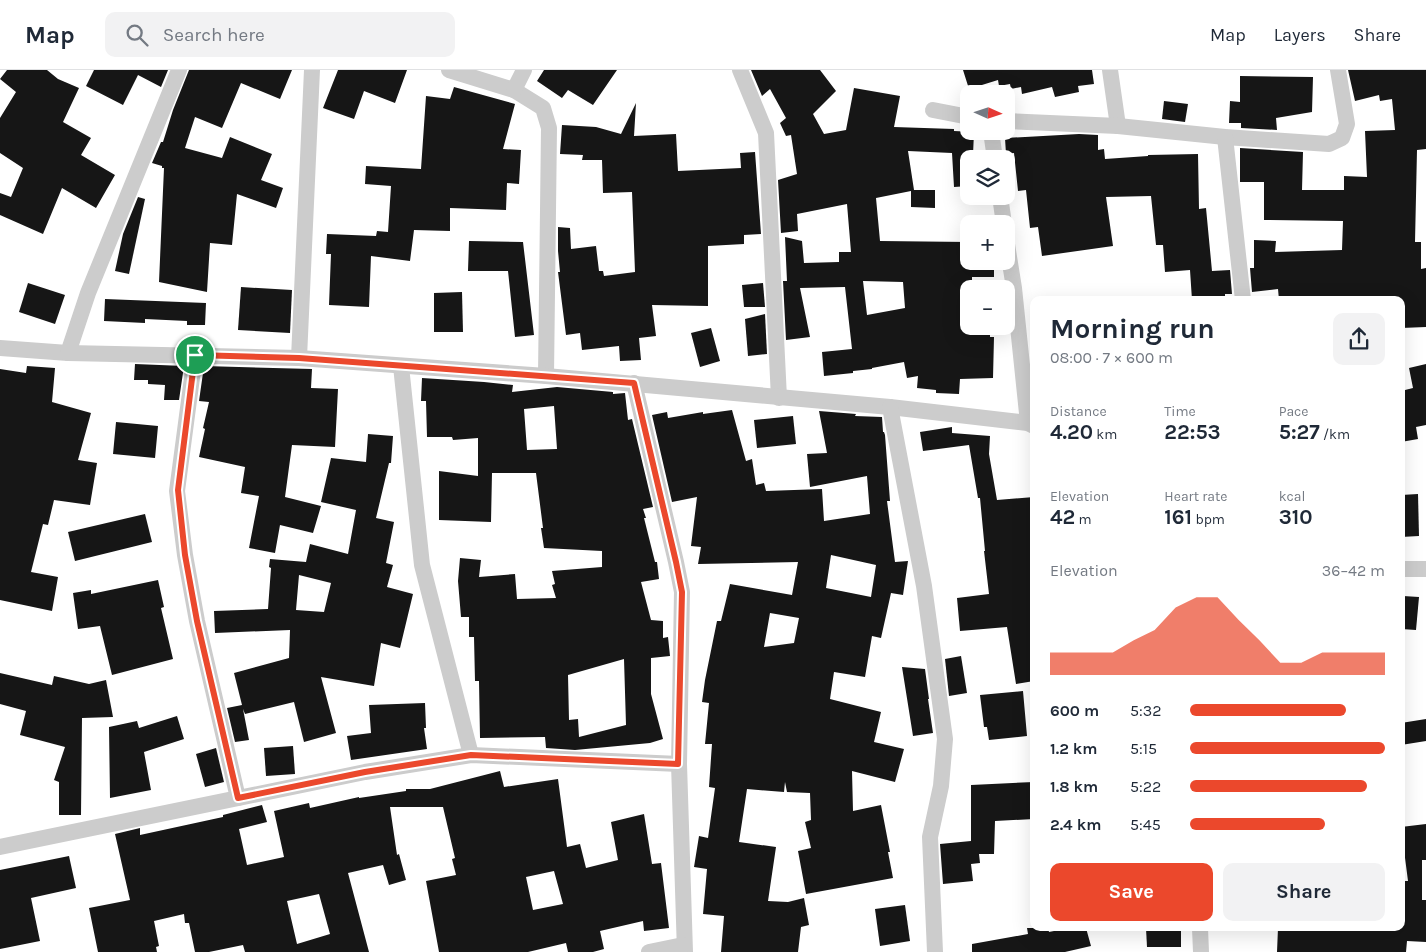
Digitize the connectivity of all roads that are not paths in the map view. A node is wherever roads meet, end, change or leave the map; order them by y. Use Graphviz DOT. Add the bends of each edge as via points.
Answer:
graph roads {
  1 [pos="179,70"];
  2 [pos="312,70"];
  3 [pos="449,70"];
  4 [pos="524,70"];
  5 [pos="740,70"];
  6 [pos="1110,70"];
  7 [pos="1338,70"];
  8 [pos="514,90"];
  9 [pos="934,110"];
  10 [pos="960,115"];
  11 [pos="1015,121"];
  12 [pos="1118,126"];
  13 [pos="1225,138"];
  14 [pos="1011,270"];
  15 [pos="1243,296"];
  16 [pos="0,348"];
  17 [pos="68,353"];
  18 [pos="195,355"];
  19 [pos="299,358"];
  20 [pos="401,366"];
  21 [pos="546,376"];
  22 [pos="634,383"];
  23 [pos="779,398"];
  24 [pos="890,407"];
  25 [pos="1030,416"];
  26 [pos="1030,424"];
  27 [pos="1405,569"];
  28 [pos="1426,569"];
  29 [pos="471,755"];
  30 [pos="678,764"];
  31 [pos="238,798"];
  32 [pos="0,847"];
  33 [pos="1200,931"];
  34 [pos="684,948"];
  35 [pos="649,952"];
  36 [pos="935,952"];
  37 [pos="1201,952"];
  1 -- 17 [label="street" via="88,293"];
  2 -- 19 [label="street"];
  3 -- 8 [label="street"];
  4 -- 8 [label="street"];
  5 -- 23 [label="street" via="766,133"];
  6 -- 12 [label="street"];
  7 -- 13 [label="street" via="1347,124 1342,138 1329,144"];
  8 -- 21 [label="street" via="543,108 549,128"];
  9 -- 10 [label="street"];
  11 -- 12 [label="street"];
  12 -- 13 [label="street"];
  13 -- 15 [label="street"];
  14 -- 25 [label="street"];
  16 -- 17 [label="street"];
  17 -- 18 [label="street"];
  18 -- 19 [label="street"];
  18 -- 31 [label="street" via="178,490 197,621"];
  19 -- 20 [label="street"];
  20 -- 21 [label="street"];
  20 -- 29 [label="street" via="422,565"];
  21 -- 22 [label="street"];
  22 -- 23 [label="street"];
  22 -- 30 [label="street" via="682,592"];
  23 -- 24 [label="street"];
  24 -- 26 [label="street"];
  24 -- 36 [label="street" via="924,586 945,739 930,836"];
  27 -- 28 [label="street"];
  29 -- 30 [label="street"];
  29 -- 31 [label="street" via="365,772"];
  30 -- 34 [label="street"];
  31 -- 32 [label="street"];
  33 -- 37 [label="street"];
  34 -- 35 [label="street"];
}
